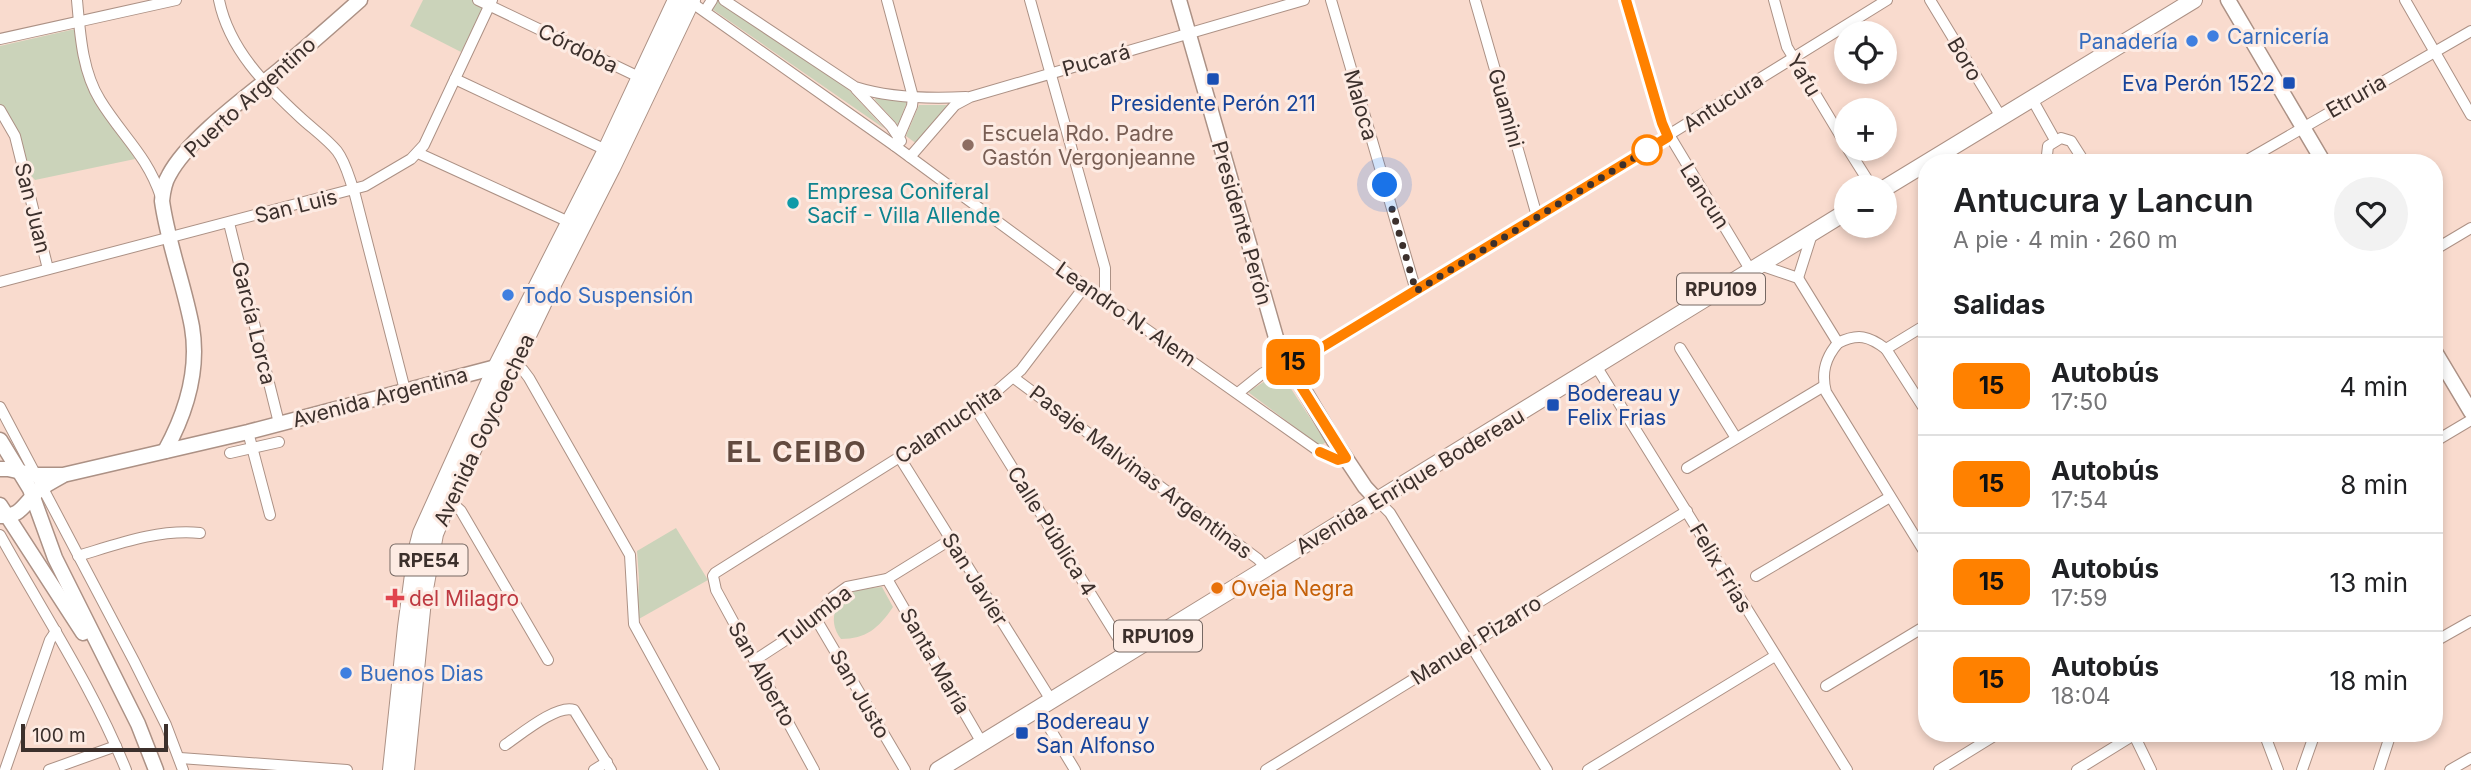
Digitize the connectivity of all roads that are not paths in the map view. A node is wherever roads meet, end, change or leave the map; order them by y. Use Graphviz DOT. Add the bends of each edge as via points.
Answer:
graph roads {
  1 [pos="77,0"];
  2 [pos="176,0"];
  3 [pos="219,0"];
  4 [pos="360,0"];
  5 [pos="478,0"];
  6 [pos="712,0"];
  7 [pos="724,0"];
  8 [pos="887,0"];
  9 [pos="1030,0"];
  10 [pos="1179,0"];
  11 [pos="1304,0"];
  12 [pos="1331,0"];
  13 [pos="1475,0"];
  14 [pos="1626,0"];
  15 [pos="1774,0"];
  16 [pos="1886,0"];
  17 [pos="1930,0"];
  18 [pos="2194,0"];
  19 [pos="2228,0"];
  20 [pos="2405,0"];
  21 [pos="491,3"];
  22 [pos="691,3"];
  23 [pos="80,22"];
  24 [pos="2471,31"];
  25 [pos="1188,33"];
  26 [pos="0,39"];
  27 [pos="2434,51"];
  28 [pos="1793,57"];
  29 [pos="1051,73"];
  30 [pos="641,78"];
  31 [pos="455,79"];
  32 [pos="264,82"];
  33 [pos="855,87"];
  34 [pos="913,97"];
  35 [pos="970,97"];
  36 [pos="2032,99"];
  37 [pos="0,110"];
  38 [pos="2471,115"];
  39 [pos="2001,117"];
  40 [pos="1834,125"];
  41 [pos="2303,127"];
  42 [pos="1668,137"];
  43 [pos="2055,140"];
  44 [pos="897,142"];
  45 [pos="606,150"];
  46 [pos="418,153"];
  47 [pos="1941,154"];
  48 [pos="2048,154"];
  49 [pos="2079,154"];
  50 [pos="2257,154"];
  51 [pos="2319,154"];
  52 [pos="911,157"];
  53 [pos="1918,168"];
  54 [pos="1897,181"];
  55 [pos="354,191"];
  56 [pos="162,201"];
  57 [pos="1537,216"];
  58 [pos="1834,220"];
  59 [pos="569,222"];
  60 [pos="229,223"];
  61 [pos="2471,228"];
  62 [pos="1812,234"];
  63 [pos="169,239"];
  64 [pos="2443,245"];
  65 [pos="1755,268"];
  66 [pos="48,269"];
  67 [pos="1798,278"];
  68 [pos="0,282"];
  69 [pos="1085,286"];
  70 [pos="1416,291"];
  71 [pos="1105,300"];
  72 [pos="1918,329"];
  73 [pos="1839,343"];
  74 [pos="1680,348"];
  75 [pos="1886,349"];
  76 [pos="1287,364"];
  77 [pos="2443,364"];
  78 [pos="513,366"];
  79 [pos="1596,366"];
  80 [pos="496,367"];
  81 [pos="1014,378"];
  82 [pos="1824,386"];
  83 [pos="405,390"];
  84 [pos="1238,393"];
  85 [pos="1918,399"];
  86 [pos="0,407"];
  87 [pos="975,409"];
  88 [pos="2471,412"];
  89 [pos="2471,420"];
  90 [pos="279,424"];
  91 [pos="248,432"];
  92 [pos="2443,437"];
  93 [pos="1735,438"];
  94 [pos="0,440"];
  95 [pos="279,442"];
  96 [pos="253,448"];
  97 [pos="165,451"];
  98 [pos="230,453"];
  99 [pos="900,458"];
  100 [pos="1346,458"];
  101 [pos="1688,468"];
  102 [pos="0,469"];
  103 [pos="33,483"];
  104 [pos="1890,497"];
  105 [pos="449,500"];
  106 [pos="1377,500"];
  107 [pos="1687,511"];
  108 [pos="2,512"];
  109 [pos="270,515"];
  110 [pos="200,533"];
  111 [pos="0,535"];
  112 [pos="950,540"];
  113 [pos="1918,542"];
  114 [pos="78,556"];
  115 [pos="1267,569"];
  116 [pos="713,576"];
  117 [pos="1756,576"];
  118 [pos="887,579"];
  119 [pos="816,619"];
  120 [pos="2471,621"];
  121 [pos="1918,630"];
  122 [pos="56,631"];
  123 [pos="2443,637"];
  124 [pos="1469,644"];
  125 [pos="1128,654"];
  126 [pos="1775,656"];
  127 [pos="548,660"];
  128 [pos="755,660"];
  129 [pos="1826,686"];
  130 [pos="1044,705"];
  131 [pos="138,724"];
  132 [pos="1984,742"];
  133 [pos="2123,742"];
  134 [pos="2139,742"];
  135 [pos="2267,742"];
  136 [pos="2312,742"];
  137 [pos="2388,742"];
  138 [pos="982,743"];
  139 [pos="505,744"];
  140 [pos="116,746"];
  141 [pos="180,758"];
  142 [pos="2471,758"];
  143 [pos="609,766"];
  144 [pos="5,770"];
  145 [pos="49,770"];
  146 [pos="126,770"];
  147 [pos="156,770"];
  148 [pos="183,770"];
  149 [pos="347,770"];
  150 [pos="391,770"];
  151 [pos="406,770"];
  152 [pos="594,770"];
  153 [pos="714,770"];
  154 [pos="814,770"];
  155 [pos="905,770"];
  156 [pos="938,770"];
  157 [pos="1075,770"];
  158 [pos="1266,770"];
  159 [pos="1547,770"];
  160 [pos="1588,770"];
  161 [pos="1847,770"];
  162 [pos="1939,770"];
  163 [pos="2077,770"];
  164 [pos="2151,770"];
  165 [pos="2278,770"];
  166 [pos="2302,770"];
  167 [pos="2379,770"];
  168 [pos="2450,770"];
  1 -- 23 [label="street"];
  2 -- 23 [label="street"];
  3 -- 32 [label="street" via="231,38"];
  4 -- 32 [label="main road, Puerto Argentino"];
  5 -- 21 [label="street, Córdoba"];
  6 -- 22 [label="street"];
  7 -- 33 [label="street, Leandro N. Alem"];
  8 -- 34 [label="street"];
  9 -- 29 [label="street"];
  10 -- 25 [label="main road, Presidente Perón"];
  11 -- 25 [label="street, Pucará"];
  12 -- 70 [label="street, Maloca"];
  13 -- 57 [label="street, Guamini"];
  14 -- 42 [label="street, Lancun"];
  15 -- 28 [label="street, Yafu"];
  16 -- 28 [label="street, Antucura"];
  17 -- 39 [label="street, Boro"];
  18 -- 36 [label="main road"];
  19 -- 41 [label="main road"];
  20 -- 27 [label="street"];
  21 -- 30 [label="street, Córdoba"];
  21 -- 31 [label="street"];
  22 -- 30 [label="main road, Avenida Goycoechea / RPE54"];
  22 -- 44 [label="street, Leandro N. Alem"];
  22 -- 78 [label="main road, Avenida Goycoechea / RPE54"];
  23 -- 26 [label="street"];
  23 -- 56 [label="street" via="88,76 99,99 145,160"];
  24 -- 27 [label="street, Etruria"];
  25 -- 29 [label="street, Pucará"];
  25 -- 76 [label="main road, Presidente Perón" via="1276,340"];
  27 -- 38 [label="street"];
  27 -- 41 [label="street, Etruria"];
  28 -- 40 [label="street, Yafu"];
  28 -- 42 [label="street, Antucura"];
  29 -- 35 [label="street, Pucará"];
  29 -- 71 [label="street" via="1105,268"];
  30 -- 45 [label="main road, Avenida Goycoechea / RPE54"];
  31 -- 45 [label="street"];
  31 -- 46 [label="street"];
  32 -- 55 [label="street" via="338,152"];
  32 -- 56 [label="main road, Puerto Argentino" via="180,158 168,176"];
  33 -- 34 [label="street, Leandro N. Alem"];
  33 -- 44 [label="street, Leandro N. Alem" via="891,126"];
  34 -- 35 [label="street, Leandro N. Alem"];
  34 -- 44 [label="street"];
  35 -- 52 [label="street, Pucará" via="955,105"];
  36 -- 39 [label="main road"];
  36 -- 43 [label="street"];
  37 -- 66 [label="street, San Juan" via="15,136"];
  39 -- 47 [label="main road"];
  41 -- 50 [label="street, Etruria"];
  41 -- 51 [label="main road"];
  42 -- 57 [label="street, Antucura"];
  42 -- 65 [label="street, Lancun"];
  43 -- 48 [label="street"];
  43 -- 49 [label="street" via="2071,141"];
  44 -- 52 [label="street, Leandro N. Alem"];
  45 -- 59 [label="main road, Avenida Goycoechea / RPE54"];
  46 -- 55 [label="street, San Luis"];
  46 -- 59 [label="street"];
  52 -- 69 [label="street, Leandro N. Alem"];
  53 -- 54 [label="main road"];
  55 -- 60 [label="street, San Luis"];
  55 -- 83 [label="street"];
  56 -- 63 [label="main road, Puerto Argentino"];
  57 -- 70 [label="street, Antucura"];
  58 -- 62 [label="main road, Avenida Enrique Bodereau / RPU109"];
  59 -- 80 [label="main road, Avenida Goycoechea / RPE54"];
  60 -- 63 [label="street, San Luis"];
  60 -- 90 [label="street, García Lorca"];
  61 -- 64 [label="street"];
  62 -- 65 [label="main road, Avenida Enrique Bodereau / RPU109"];
  62 -- 67 [label="street"];
  63 -- 66 [label="street, San Luis"];
  63 -- 97 [label="main road, Puerto Argentino" via="192,327 193,366 186,404"];
  65 -- 67 [label="street"];
  65 -- 79 [label="main road, Avenida Enrique Bodereau / RPU109"];
  66 -- 68 [label="street, San Luis"];
  67 -- 73 [label="street"];
  69 -- 71 [label="street, Leandro N. Alem"];
  69 -- 81 [label="street, Calamuchita"];
  70 -- 76 [label="street, Antucura"];
  71 -- 84 [label="street, Leandro N. Alem"];
  72 -- 75 [label="street"];
  73 -- 75 [label="street" via="1860,335"];
  73 -- 82 [label="street" via="1825,363"];
  74 -- 93 [label="street"];
  75 -- 85 [label="street"];
  76 -- 84 [label="street, Antucura" via="1263,373"];
  76 -- 100 [label="main road, Presidente Perón"];
  77 -- 88 [label="main road"];
  78 -- 80 [label="main road, Avenida Argentina"];
  78 -- 105 [label="main road, Avenida Goycoechea / RPE54"];
  78 -- 153 [label="street" via="529,377 630,555 634,624"];
  79 -- 106 [label="main road, Avenida Enrique Bodereau / RPU109"];
  79 -- 107 [label="street, Felix Frias"];
  80 -- 83 [label="main road, Avenida Argentina"];
  80 -- 150 [label="main road, Avenida Goycoechea / RPE54" via="428,515 416,552"];
  81 -- 87 [label="street, Calamuchita"];
  81 -- 115 [label="street, Pasaje Malvinas Argentinas"];
  82 -- 93 [label="street"];
  82 -- 104 [label="street"];
  83 -- 90 [label="main road, Avenida Argentina"];
  84 -- 100 [label="street, Leandro N. Alem" via="1320,452 1338,460"];
  86 -- 103 [label="street"];
  87 -- 99 [label="street, Calamuchita"];
  87 -- 125 [label="street, Calle Pública 4"];
  89 -- 92 [label="street"];
  90 -- 91 [label="main road, Avenida Argentina"];
  91 -- 96 [label="street"];
  91 -- 97 [label="main road, Avenida Argentina"];
  93 -- 101 [label="street"];
  94 -- 103 [label="main road"];
  95 -- 96 [label="street, Avenida Argentina"];
  96 -- 98 [label="street, Avenida Argentina"];
  96 -- 109 [label="street"];
  97 -- 103 [label="main road, Avenida Argentina"];
  99 -- 112 [label="street, San Javier"];
  99 -- 116 [label="street, Calamuchita" via="807,512"];
  100 -- 106 [label="main road, Presidente Perón"];
  102 -- 103 [label="main road, Avenida Argentina"];
  103 -- 108 [label="main road" via="21,512"];
  103 -- 114 [label="street"];
  103 -- 131 [label="main road" via="55,558"];
  104 -- 113 [label="street"];
  104 -- 117 [label="street"];
  105 -- 127 [label="street" via="461,510"];
  105 -- 151 [label="main road, Avenida Goycoechea / RPE54" via="426,571"];
  106 -- 115 [label="main road, Avenida Enrique Bodereau / RPU109"];
  106 -- 124 [label="street" via="1390,513"];
  107 -- 124 [label="street, Manuel Pizarro"];
  107 -- 126 [label="street, Felix Frias"];
  108 -- 131 [label="main road"];
  110 -- 114 [label="street" via="154,534"];
  111 -- 122 [label="street"];
  112 -- 118 [label="street, Tulumba"];
  112 -- 130 [label="street, San Javier"];
  114 -- 141 [label="street"];
  115 -- 125 [label="main road, Avenida Enrique Bodereau / RPU109"];
  116 -- 128 [label="street, San Alberto" via="716,590"];
  118 -- 119 [label="street, Tulumba" via="847,587 832,597"];
  118 -- 138 [label="street, Santa María"];
  119 -- 128 [label="street, Tulumba"];
  119 -- 155 [label="street, San Justo"];
  120 -- 123 [label="street"];
  121 -- 129 [label="street"];
  122 -- 140 [label="street"];
  122 -- 144 [label="street"];
  124 -- 158 [label="street, Manuel Pizarro"];
  124 -- 159 [label="street"];
  125 -- 130 [label="main road, Avenida Enrique Bodereau / RPU109"];
  126 -- 160 [label="street"];
  126 -- 161 [label="street, Felix Frias"];
  128 -- 154 [label="street, San Alberto"];
  130 -- 138 [label="main road, Avenida Enrique Bodereau / RPU109"];
  130 -- 157 [label="street, San Javier"];
  131 -- 147 [label="main road"];
  132 -- 162 [label="street"];
  133 -- 163 [label="street"];
  134 -- 164 [label="street"];
  135 -- 165 [label="street"];
  136 -- 166 [label="street"];
  137 -- 167 [label="street"];
  138 -- 156 [label="main road, Avenida Enrique Bodereau / RPU109"];
  139 -- 143 [label="street" via="567,708 574,710"];
  140 -- 145 [label="street"];
  140 -- 146 [label="street"];
  141 -- 148 [label="street"];
  141 -- 149 [label="street"];
  142 -- 168 [label="street"];
  143 -- 152 [label="street"];
}
